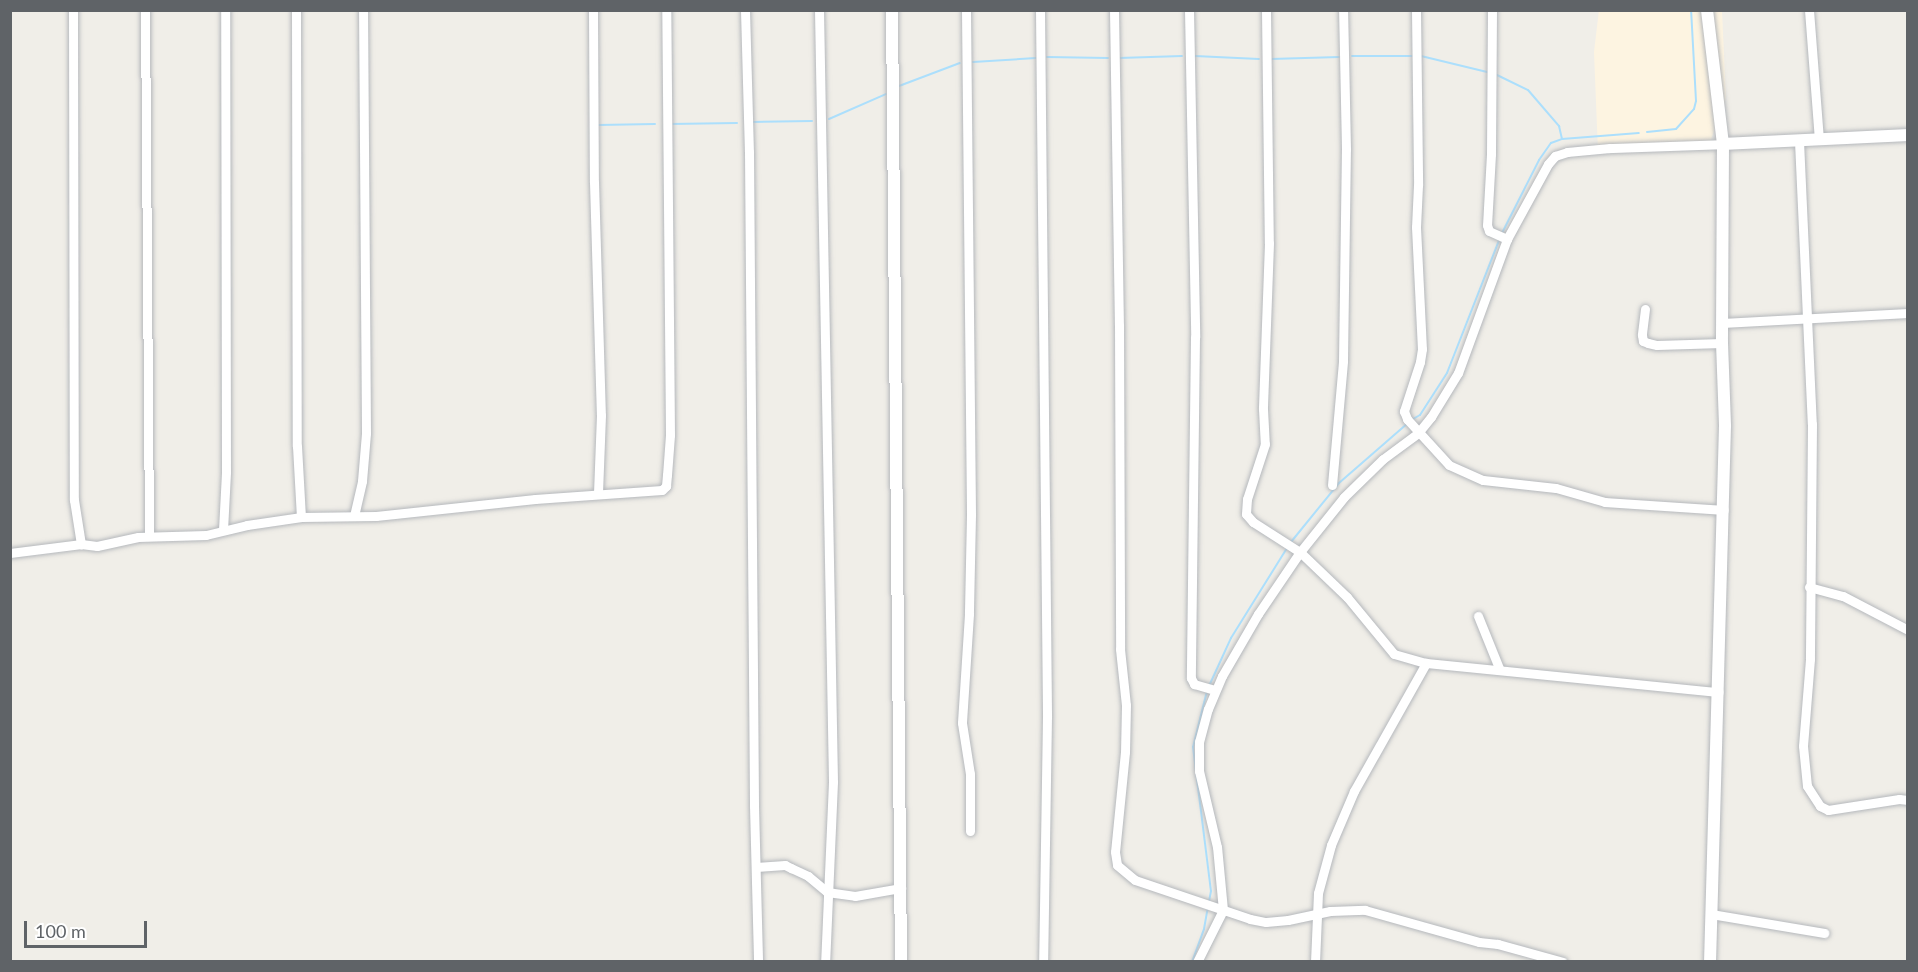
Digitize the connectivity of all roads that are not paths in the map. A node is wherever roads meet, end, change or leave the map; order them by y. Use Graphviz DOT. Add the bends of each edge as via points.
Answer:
graph roads {
  1 [pos="73,10"];
  2 [pos="145,10"];
  3 [pos="225,10"];
  4 [pos="296,10"];
  5 [pos="363,10"];
  6 [pos="593,10"];
  7 [pos="666,10"];
  8 [pos="745,10"];
  9 [pos="819,10"];
  10 [pos="892,10"];
  11 [pos="966,10"];
  12 [pos="1040,10"];
  13 [pos="1114,10"];
  14 [pos="1189,10"];
  15 [pos="1266,10"];
  16 [pos="1343,10"];
  17 [pos="1416,10"];
  18 [pos="1492,10"];
  19 [pos="1707,10"];
  20 [pos="1809,10"];
  21 [pos="1908,135"];
  22 [pos="1819,140"];
  23 [pos="1799,141"];
  24 [pos="1723,144"];
  25 [pos="1502,237"];
  26 [pos="1645,309"];
  27 [pos="1908,313"];
  28 [pos="1809,320"];
  29 [pos="1722,323"];
  30 [pos="1722,343"];
  31 [pos="1413,426"];
  32 [pos="1332,485"];
  33 [pos="597,494"];
  34 [pos="1724,510"];
  35 [pos="354,516"];
  36 [pos="301,517"];
  37 [pos="224,530"];
  38 [pos="149,536"];
  39 [pos="81,544"];
  40 [pos="1300,552"];
  41 [pos="10,553"];
  42 [pos="1809,587"];
  43 [pos="1478,616"];
  44 [pos="1908,630"];
  45 [pos="1426,663"];
  46 [pos="1499,668"];
  47 [pos="1215,690"];
  48 [pos="1719,692"];
  49 [pos="1908,800"];
  50 [pos="970,831"];
  51 [pos="756,867"];
  52 [pos="901,888"];
  53 [pos="827,892"];
  54 [pos="1214,908"];
  55 [pos="1711,914"];
  56 [pos="1316,915"];
  57 [pos="1824,933"];
  58 [pos="758,962"];
  59 [pos="825,962"];
  60 [pos="901,962"];
  61 [pos="1043,962"];
  62 [pos="1197,962"];
  63 [pos="1315,962"];
  64 [pos="1563,962"];
  65 [pos="1710,962"];
  1 -- 39 [label="street" via="74,500"];
  2 -- 38 [label="street"];
  3 -- 37 [label="street"];
  4 -- 36 [label="street" via="297,435"];
  5 -- 35 [label="street" via="366,433 362,482"];
  6 -- 33 [label="street" via="601,415"];
  7 -- 33 [label="street" via="668,475 662,490"];
  8 -- 51 [label="street"];
  9 -- 53 [label="street" via="833,782"];
  10 -- 52 [label="main road"];
  11 -- 50 [label="street" via="970,515 962,723 970,774"];
  12 -- 61 [label="street" via="1047,705"];
  13 -- 54 [label="street" via="1120,649 1126,705 1115,852 1117,865 1135,880"];
  14 -- 47 [label="street" via="1195,337 1191,678 1194,684"];
  15 -- 40 [label="street" via="1269,254 1265,444 1246,514 1252,522"];
  16 -- 32 [label="street" via="1346,117 1343,361"];
  17 -- 31 [label="street" via="1416,238 1422,349 1404,411"];
  18 -- 25 [label="street" via="1491,154 1486,225"];
  19 -- 24 [label="main road"];
  20 -- 22 [label="street"];
  21 -- 22 [label="main road"];
  22 -- 23 [label="main road"];
  23 -- 24 [label="main road"];
  23 -- 28 [label="street"];
  24 -- 25 [label="street" via="1610,148 1555,156"];
  24 -- 29 [label="main road"];
  25 -- 31 [label="street" via="1458,373"];
  26 -- 30 [label="street" via="1643,341 1667,345"];
  27 -- 28 [label="street"];
  28 -- 29 [label="street"];
  28 -- 42 [label="street"];
  29 -- 30 [label="main road"];
  30 -- 34 [label="main road"];
  31 -- 34 [label="street" via="1449,465 1483,480 1556,488 1605,502"];
  31 -- 40 [label="street" via="1344,497"];
  33 -- 35 [label="street"];
  34 -- 48 [label="main road"];
  35 -- 36 [label="street"];
  36 -- 37 [label="street"];
  37 -- 38 [label="street" via="206,535"];
  38 -- 39 [label="street" via="97,546"];
  39 -- 41 [label="street"];
  40 -- 45 [label="street" via="1347,597 1394,654"];
  40 -- 47 [label="street" via="1258,614"];
  42 -- 44 [label="street" via="1843,596"];
  42 -- 49 [label="street" via="1810,659 1803,746 1807,786 1820,806 1828,810"];
  43 -- 46 [label="street"];
  45 -- 46 [label="street"];
  45 -- 56 [label="street" via="1340,821 1324,867"];
  46 -- 48 [label="street"];
  47 -- 54 [label="street" via="1199,742 1199,771 1217,847"];
  48 -- 55 [label="main road"];
  51 -- 53 [label="street" via="784,865 808,876"];
  51 -- 58 [label="street"];
  52 -- 53 [label="street" via="855,896"];
  52 -- 60 [label="main road"];
  53 -- 59 [label="street"];
  54 -- 56 [label="street" via="1266,922"];
  54 -- 62 [label="street"];
  55 -- 57 [label="street"];
  55 -- 65 [label="main road"];
  56 -- 63 [label="street"];
  56 -- 64 [label="street" via="1365,910"];
}
